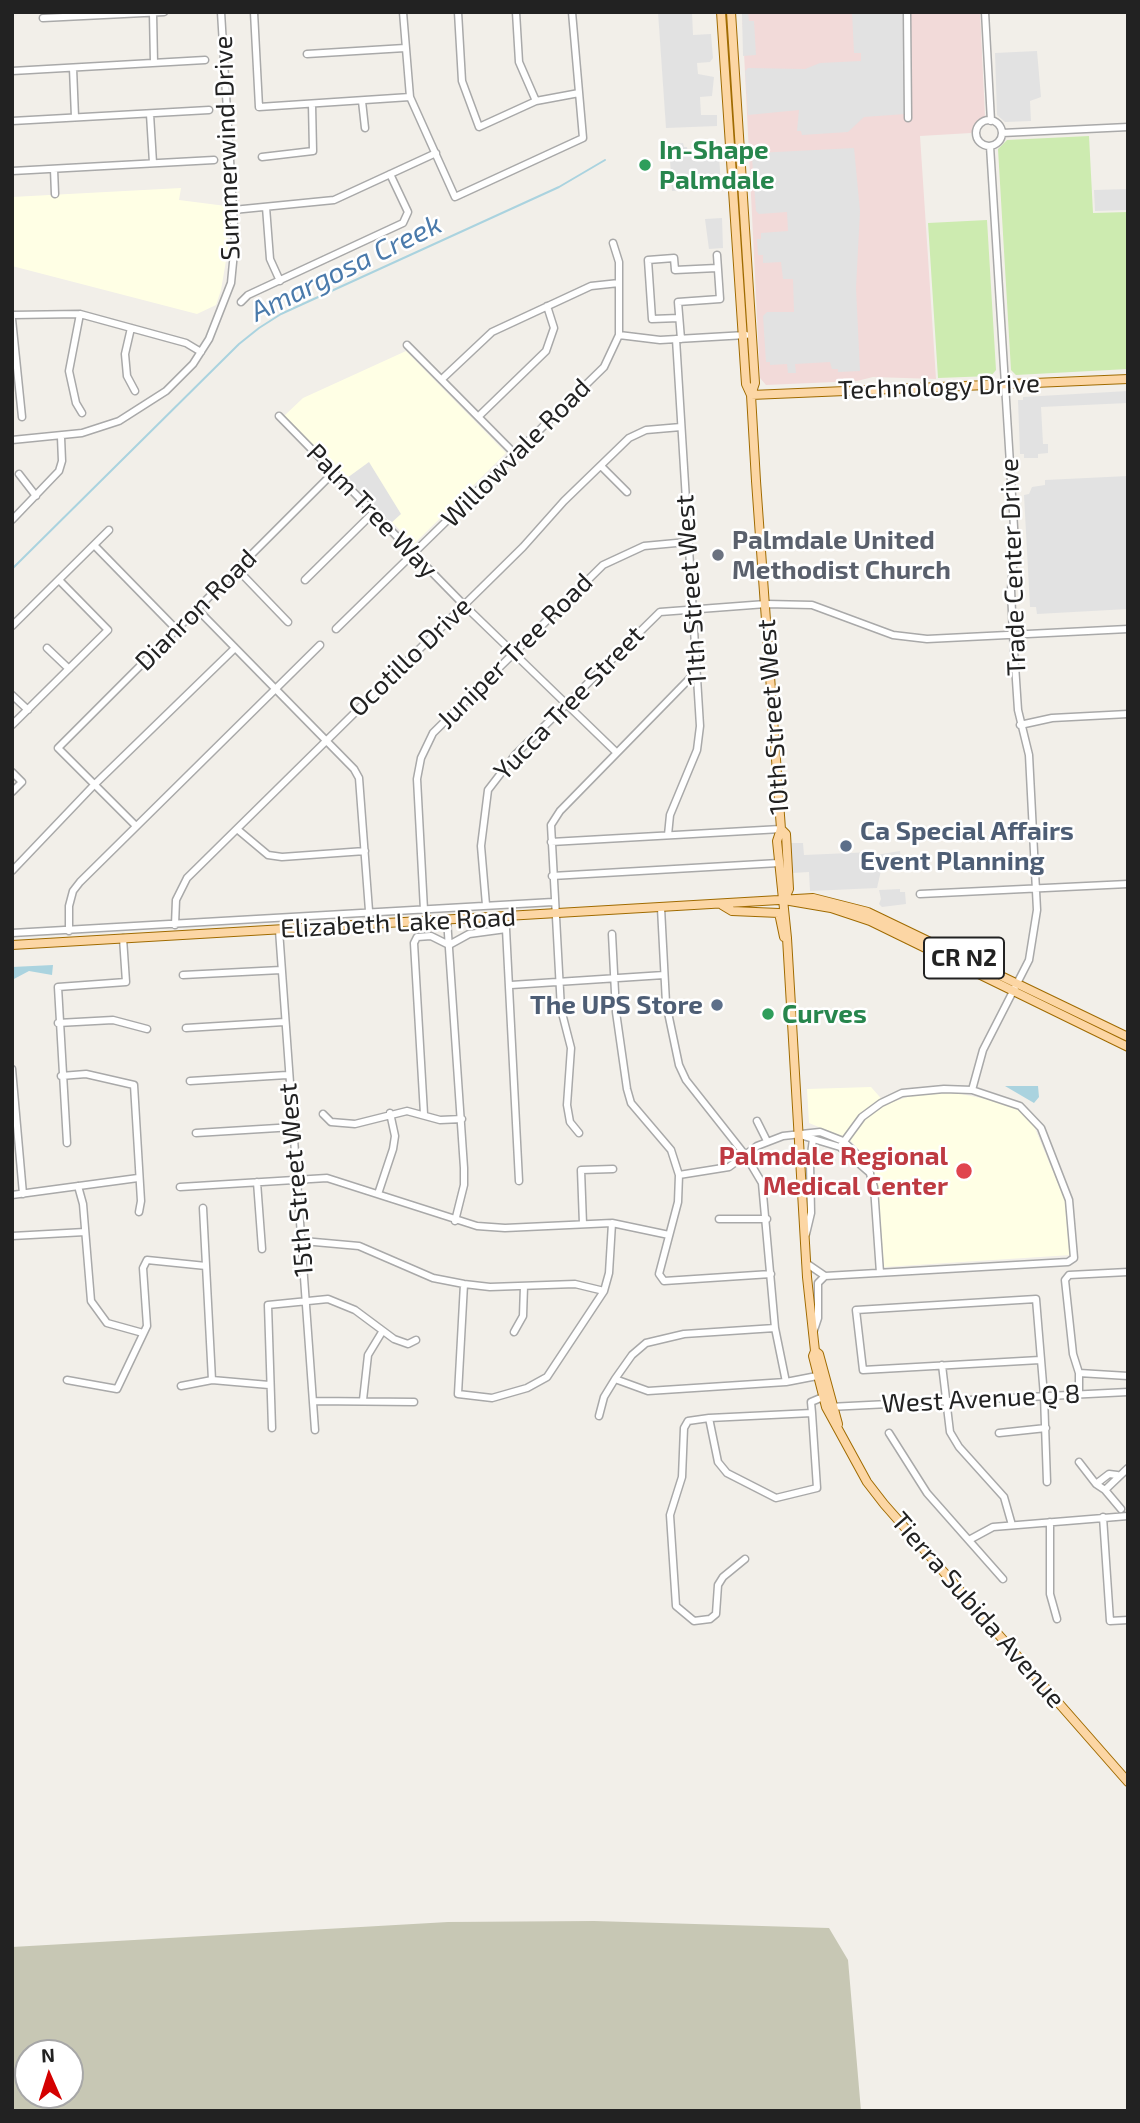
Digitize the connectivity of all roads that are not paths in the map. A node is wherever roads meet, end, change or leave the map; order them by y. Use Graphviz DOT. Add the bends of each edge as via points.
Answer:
graph roads {
  1 [pos="164,12"];
  2 [pos="221,12"];
  3 [pos="254,12"];
  4 [pos="403,12"];
  5 [pos="458,12"];
  6 [pos="516,12"];
  7 [pos="572,12"];
  8 [pos="722,12"];
  9 [pos="731,12"];
  10 [pos="906,12"];
  11 [pos="985,12"];
  12 [pos="153,13"];
  13 [pos="43,19"];
  14 [pos="405,48"];
  15 [pos="307,54"];
  16 [pos="205,61"];
  17 [pos="154,63"];
  18 [pos="734,63"];
  19 [pos="724,66"];
  20 [pos="73,68"];
  21 [pos="12,71"];
  22 [pos="579,93"];
  23 [pos="410,97"];
  24 [pos="362,101"];
  25 [pos="536,101"];
  26 [pos="737,102"];
  27 [pos="312,104"];
  28 [pos="209,110"];
  29 [pos="150,114"];
  30 [pos="75,117"];
  31 [pos="908,118"];
  32 [pos="12,121"];
  33 [pos="991,121"];
  34 [pos="1128,127"];
  35 [pos="365,128"];
  36 [pos="1002,133"];
  37 [pos="990,146"];
  38 [pos="436,153"];
  39 [pos="262,157"];
  40 [pos="214,160"];
  41 [pos="153,163"];
  42 [pos="54,169"];
  43 [pos="12,171"];
  44 [pos="390,174"];
  45 [pos="55,194"];
  46 [pos="266,207"];
  47 [pos="233,209"];
  48 [pos="613,243"];
  49 [pos="717,255"];
  50 [pos="718,268"];
  51 [pos="280,281"];
  52 [pos="619,283"];
  53 [pos="241,302"];
  54 [pos="547,306"];
  55 [pos="80,314"];
  56 [pos="12,317"];
  57 [pos="679,318"];
  58 [pos="131,328"];
  59 [pos="619,335"];
  60 [pos="747,335"];
  61 [pos="678,339"];
  62 [pos="407,345"];
  63 [pos="201,352"];
  64 [pos="442,379"];
  65 [pos="1128,379"];
  66 [pos="1004,385"];
  67 [pos="135,391"];
  68 [pos="751,395"];
  69 [pos="82,412"];
  70 [pos="22,416"];
  71 [pos="279,416"];
  72 [pos="479,416"];
  73 [pos="681,427"];
  74 [pos="61,437"];
  75 [pos="12,440"];
  76 [pos="515,454"];
  77 [pos="601,466"];
  78 [pos="334,472"];
  79 [pos="19,474"];
  80 [pos="627,492"];
  81 [pos="36,496"];
  82 [pos="373,513"];
  83 [pos="12,520"];
  84 [pos="109,530"];
  85 [pos="687,541"];
  86 [pos="94,545"];
  87 [pos="414,555"];
  88 [pos="237,569"];
  89 [pos="59,580"];
  90 [pos="305,580"];
  91 [pos="766,604"];
  92 [pos="464,605"];
  93 [pos="197,609"];
  94 [pos="693,609"];
  95 [pos="288,621"];
  96 [pos="12,626"];
  97 [pos="336,629"];
  98 [pos="1128,629"];
  99 [pos="177,630"];
  100 [pos="1013,635"];
  101 [pos="320,645"];
  102 [pos="47,648"];
  103 [pos="234,649"];
  104 [pos="513,652"];
  105 [pos="69,669"];
  106 [pos="696,672"];
  107 [pos="274,690"];
  108 [pos="12,695"];
  109 [pos="567,705"];
  110 [pos="28,710"];
  111 [pos="1128,714"];
  112 [pos="12,724"];
  113 [pos="1020,725"];
  114 [pos="325,740"];
  115 [pos="616,752"];
  116 [pos="12,772"];
  117 [pos="94,785"];
  118 [pos="12,792"];
  119 [pos="135,825"];
  120 [pos="237,829"];
  121 [pos="781,829"];
  122 [pos="668,835"];
  123 [pos="551,842"];
  124 [pos="365,851"];
  125 [pos="779,863"];
  126 [pos="12,871"];
  127 [pos="552,876"];
  128 [pos="1128,884"];
  129 [pos="1036,888"];
  130 [pos="920,894"];
  131 [pos="784,900"];
  132 [pos="553,902"];
  133 [pos="486,905"];
  134 [pos="722,905"];
  135 [pos="661,908"];
  136 [pos="424,910"];
  137 [pos="369,912"];
  138 [pos="554,914"];
  139 [pos="867,916"];
  140 [pos="447,919"];
  141 [pos="370,924"];
  142 [pos="175,925"];
  143 [pos="69,930"];
  144 [pos="279,930"];
  145 [pos="12,933"];
  146 [pos="612,934"];
  147 [pos="123,938"];
  148 [pos="12,945"];
  149 [pos="449,945"];
  150 [pos="787,948"];
  151 [pos="281,970"];
  152 [pos="183,975"];
  153 [pos="664,975"];
  154 [pos="614,978"];
  155 [pos="559,982"];
  156 [pos="1017,983"];
  157 [pos="511,985"];
  158 [pos="1012,992"];
  159 [pos="284,1022"];
  160 [pos="58,1023"];
  161 [pos="186,1028"];
  162 [pos="147,1029"];
  163 [pos="1128,1037"];
  164 [pos="1128,1046"];
  165 [pos="12,1069"];
  166 [pos="287,1075"];
  167 [pos="61,1076"];
  168 [pos="190,1081"];
  169 [pos="13,1087"];
  170 [pos="972,1090"];
  171 [pos="323,1114"];
  172 [pos="390,1114"];
  173 [pos="424,1114"];
  174 [pos="462,1119"];
  175 [pos="757,1121"];
  176 [pos="294,1128"];
  177 [pos="195,1133"];
  178 [pos="579,1133"];
  179 [pos="799,1135"];
  180 [pos="813,1139"];
  181 [pos="767,1140"];
  182 [pos="15,1141"];
  183 [pos="67,1143"];
  184 [pos="842,1144"];
  185 [pos="746,1156"];
  186 [pos="613,1169"];
  187 [pos="679,1175"];
  188 [pos="138,1178"];
  189 [pos="297,1180"];
  190 [pos="519,1181"];
  191 [pos="257,1182"];
  192 [pos="78,1186"];
  193 [pos="180,1187"];
  194 [pos="23,1194"];
  195 [pos="378,1194"];
  196 [pos="12,1195"];
  197 [pos="202,1208"];
  198 [pos="139,1212"];
  199 [pos="719,1219"];
  200 [pos="767,1219"];
  201 [pos="455,1222"];
  202 [pos="612,1223"];
  203 [pos="583,1224"];
  204 [pos="85,1232"];
  205 [pos="669,1235"];
  206 [pos="12,1236"];
  207 [pos="805,1239"];
  208 [pos="303,1241"];
  209 [pos="262,1249"];
  210 [pos="206,1266"];
  211 [pos="807,1268"];
  212 [pos="1128,1272"];
  213 [pos="880,1273"];
  214 [pos="771,1274"];
  215 [pos="823,1278"];
  216 [pos="464,1284"];
  217 [pos="524,1286"];
  218 [pos="604,1292"];
  219 [pos="306,1300"];
  220 [pos="775,1328"];
  221 [pos="382,1332"];
  222 [pos="514,1332"];
  223 [pos="143,1333"];
  224 [pos="812,1334"];
  225 [pos="416,1340"];
  226 [pos="815,1351"];
  227 [pos="1040,1360"];
  228 [pos="942,1365"];
  229 [pos="1079,1373"];
  230 [pos="817,1376"];
  231 [pos="1128,1376"];
  232 [pos="615,1379"];
  233 [pos="67,1380"];
  234 [pos="212,1380"];
  235 [pos="786,1382"];
  236 [pos="269,1385"];
  237 [pos="181,1386"];
  238 [pos="1128,1392"];
  239 [pos="1079,1394"];
  240 [pos="1044,1396"];
  241 [pos="823,1397"];
  242 [pos="363,1400"];
  243 [pos="313,1401"];
  244 [pos="945,1401"];
  245 [pos="414,1402"];
  246 [pos="830,1407"];
  247 [pos="812,1413"];
  248 [pos="599,1416"];
  249 [pos="709,1418"];
  250 [pos="272,1428"];
  251 [pos="1046,1428"];
  252 [pos="315,1430"];
  253 [pos="889,1433"];
  254 [pos="999,1433"];
  255 [pos="1079,1462"];
  256 [pos="1128,1468"];
  257 [pos="1113,1475"];
  258 [pos="1047,1482"];
  259 [pos="1096,1484"];
  260 [pos="1105,1490"];
  261 [pos="1121,1509"];
  262 [pos="1128,1516"];
  263 [pos="1103,1517"];
  264 [pos="1050,1522"];
  265 [pos="1012,1525"];
  266 [pos="969,1540"];
  267 [pos="745,1559"];
  268 [pos="1003,1579"];
  269 [pos="1057,1619"];
  270 [pos="1128,1620"];
  271 [pos="1128,1782"];
  1 -- 12 [label="street"];
  2 -- 47 [label="street, Summerwind Drive"];
  3 -- 27 [label="street" via="259,107"];
  4 -- 14 [label="street"];
  5 -- 25 [label="street" via="462,81 479,127"];
  6 -- 25 [label="street" via="519,62"];
  7 -- 22 [label="street"];
  8 -- 18 [label="main road" via="728,56"];
  8 -- 19 [label="main road, 10th Street West"];
  9 -- 18 [label="main road, 10th Street West"];
  10 -- 31 [label="street"];
  11 -- 33 [label="street"];
  12 -- 13 [label="street"];
  12 -- 17 [label="street"];
  14 -- 15 [label="street"];
  14 -- 23 [label="street"];
  16 -- 17 [label="street"];
  17 -- 20 [label="street"];
  18 -- 26 [label="main road, 10th Street West"];
  19 -- 26 [label="main road"];
  19 -- 60 [label="main road, 10th Street West"];
  20 -- 21 [label="street"];
  20 -- 30 [label="street"];
  22 -- 25 [label="street"];
  22 -- 38 [label="street" via="583,138 455,197"];
  23 -- 24 [label="street"];
  23 -- 38 [label="street"];
  24 -- 27 [label="street"];
  24 -- 35 [label="street"];
  26 -- 60 [label="main road, 10th Street West"];
  27 -- 39 [label="street" via="313,151"];
  28 -- 29 [label="street"];
  29 -- 30 [label="street"];
  29 -- 41 [label="street"];
  30 -- 32 [label="street"];
  33 -- 36 [label="street"];
  33 -- 37 [label="street" via="983,122 976,132 982,144"];
  34 -- 36 [label="street"];
  36 -- 37 [label="street" via="998,143"];
  37 -- 66 [label="street, Trade Center Drive"];
  38 -- 44 [label="street"];
  40 -- 41 [label="street"];
  41 -- 42 [label="street"];
  42 -- 43 [label="street"];
  42 -- 45 [label="street"];
  44 -- 46 [label="street" via="334,200"];
  44 -- 51 [label="street" via="408,219"];
  46 -- 47 [label="street"];
  46 -- 51 [label="street" via="270,259"];
  47 -- 63 [label="street, Summerwind Drive" via="231,283"];
  48 -- 52 [label="street, Willowvale Road"];
  49 -- 50 [label="street"];
  50 -- 57 [label="street, 11th Street West" via="720,299 678,302"];
  50 -- 57 [label="street" via="675,270 674,258 648,260 652,319"];
  51 -- 53 [label="street"];
  52 -- 54 [label="street" via="592,286"];
  52 -- 59 [label="street, Willowvale Road"];
  54 -- 64 [label="street" via="492,331"];
  54 -- 72 [label="street" via="554,328 546,351"];
  55 -- 56 [label="street"];
  55 -- 58 [label="street"];
  55 -- 69 [label="street" via="69,371"];
  56 -- 70 [label="street"];
  57 -- 61 [label="street, 11th Street West"];
  58 -- 63 [label="street" via="186,343"];
  58 -- 67 [label="street" via="124,355"];
  59 -- 61 [label="street" via="641,340"];
  59 -- 76 [label="street, Willowvale Road" via="604,367"];
  60 -- 61 [label="street"];
  60 -- 68 [label="main road, 10th Street West" via="746,384"];
  61 -- 73 [label="street, 11th Street West"];
  62 -- 64 [label="street"];
  63 -- 74 [label="street, Summerwind Drive" via="184,374 141,409 102,428"];
  64 -- 72 [label="street"];
  65 -- 66 [label="main road, Technology Drive"];
  66 -- 68 [label="main road, Technology Drive"];
  66 -- 100 [label="street, Trade Center Drive" via="1015,543"];
  68 -- 91 [label="main road, 10th Street West"];
  71 -- 78 [label="street, Palm Tree Way"];
  72 -- 76 [label="street"];
  73 -- 77 [label="street, Ocotillo Drive" via="646,429 629,438"];
  73 -- 85 [label="street, 11th Street West"];
  74 -- 75 [label="street, Summerwind Drive"];
  74 -- 81 [label="street" via="59,471"];
  76 -- 87 [label="street, Willowvale Road"];
  77 -- 80 [label="street"];
  77 -- 92 [label="street, Ocotillo Drive"];
  78 -- 82 [label="street, Palm Tree Way"];
  78 -- 88 [label="street, Dianron Road"];
  79 -- 81 [label="street"];
  81 -- 83 [label="street"];
  82 -- 87 [label="street, Palm Tree Way"];
  82 -- 90 [label="street"];
  84 -- 86 [label="street"];
  85 -- 94 [label="street, 11th Street West"];
  85 -- 104 [label="street, Juniper Tree Road" via="644,546 603,565"];
  86 -- 89 [label="street"];
  86 -- 99 [label="street"];
  87 -- 92 [label="street, Palm Tree Way"];
  87 -- 97 [label="street, Willowvale Road"];
  88 -- 93 [label="street, Dianron Road"];
  88 -- 95 [label="street"];
  89 -- 96 [label="street"];
  89 -- 105 [label="street" via="108,630"];
  91 -- 94 [label="street, Yucca Tree Street"];
  91 -- 100 [label="street, Yucca Tree Street" via="812,605 910,638"];
  91 -- 121 [label="main road, 10th Street West"];
  92 -- 104 [label="street, Palm Tree Way"];
  92 -- 114 [label="street, Ocotillo Drive"];
  93 -- 99 [label="street, Dianron Road"];
  93 -- 103 [label="street"];
  94 -- 106 [label="street, 11th Street West"];
  94 -- 109 [label="street, Yucca Tree Street" via="652,617"];
  98 -- 100 [label="street, Yucca Tree Street"];
  99 -- 117 [label="street, Dianron Road" via="58,748"];
  100 -- 113 [label="street, Trade Center Drive"];
  101 -- 107 [label="street"];
  102 -- 105 [label="street"];
  103 -- 107 [label="street"];
  103 -- 117 [label="street"];
  104 -- 109 [label="street, Palm Tree Way"];
  104 -- 136 [label="street, Juniper Tree Road" via="440,723 421,758 417,779"];
  105 -- 110 [label="street"];
  106 -- 115 [label="street"];
  106 -- 122 [label="street, 11th Street West" via="699,739 670,815"];
  107 -- 114 [label="street"];
  107 -- 119 [label="street"];
  108 -- 110 [label="street"];
  109 -- 115 [label="street, Palm Tree Way"];
  109 -- 133 [label="street, Yucca Tree Street" via="515,755 488,790 481,846"];
  110 -- 112 [label="street"];
  111 -- 113 [label="street" via="1052,718"];
  113 -- 129 [label="street, Trade Center Drive" via="1029,755"];
  114 -- 120 [label="street, Ocotillo Drive"];
  114 -- 124 [label="street" via="359,778"];
  115 -- 123 [label="street" via="560,811 551,825"];
  116 -- 118 [label="street" via="22,782"];
  117 -- 119 [label="street"];
  117 -- 126 [label="street"];
  119 -- 143 [label="street" via="73,891"];
  120 -- 124 [label="street" via="268,855"];
  120 -- 142 [label="street, Ocotillo Drive" via="187,878 176,900"];
  121 -- 122 [label="street"];
  121 -- 125 [label="main road, 10th Street West" via="777,834"];
  121 -- 131 [label="main road, 10th Street West" via="786,834 789,889"];
  122 -- 123 [label="street"];
  123 -- 127 [label="street"];
  124 -- 137 [label="street"];
  125 -- 127 [label="street"];
  125 -- 131 [label="main road, 10th Street West"];
  127 -- 132 [label="street"];
  128 -- 129 [label="street"];
  129 -- 130 [label="street"];
  129 -- 156 [label="street, Trade Center Drive" via="1034,943"];
  131 -- 134 [label="main road, Elizabeth Lake Road / CR N2"];
  131 -- 139 [label="main road, CR N2"];
  131 -- 150 [label="main road, Tierra Subida Avenue"];
  132 -- 133 [label="street"];
  132 -- 138 [label="street"];
  133 -- 136 [label="street"];
  134 -- 135 [label="main road, Elizabeth Lake Road / CR N2"];
  134 -- 150 [label="main road" via="732,911 779,912"];
  135 -- 138 [label="main road, Elizabeth Lake Road / CR N2"];
  135 -- 153 [label="street"];
  136 -- 137 [label="street"];
  137 -- 141 [label="street"];
  137 -- 142 [label="street"];
  138 -- 140 [label="main road, Elizabeth Lake Road / CR N2"];
  138 -- 155 [label="street"];
  139 -- 156 [label="main road, CR N2"];
  139 -- 158 [label="main road, CR N2"];
  140 -- 141 [label="main road, Elizabeth Lake Road / CR N2"];
  140 -- 149 [label="street"];
  141 -- 144 [label="main road, Elizabeth Lake Road / CR N2"];
  142 -- 143 [label="street"];
  143 -- 145 [label="street"];
  144 -- 147 [label="main road, Elizabeth Lake Road / CR N2"];
  144 -- 151 [label="street, 15th Street West"];
  146 -- 154 [label="street"];
  147 -- 148 [label="main road, Elizabeth Lake Road / CR N2"];
  147 -- 160 [label="street" via="126,982 58,987"];
  149 -- 157 [label="street" via="469,934 506,929"];
  149 -- 173 [label="street" via="423,934 414,943"];
  149 -- 174 [label="street"];
  150 -- 179 [label="main road, Tierra Subida Avenue"];
  151 -- 152 [label="street"];
  151 -- 159 [label="street, 15th Street West"];
  153 -- 154 [label="street"];
  153 -- 185 [label="street" via="682,1073"];
  154 -- 155 [label="street"];
  154 -- 187 [label="street" via="631,1103 671,1150"];
  155 -- 157 [label="street"];
  155 -- 178 [label="street" via="571,1048 567,1105 570,1122"];
  156 -- 158 [label="street, Trade Center Drive"];
  156 -- 163 [label="main road, CR N2"];
  157 -- 190 [label="street"];
  158 -- 164 [label="main road, CR N2"];
  158 -- 170 [label="street, Trade Center Drive" via="983,1050"];
  159 -- 161 [label="street"];
  159 -- 166 [label="street, 15th Street West"];
  160 -- 162 [label="street" via="113,1020"];
  160 -- 167 [label="street"];
  165 -- 169 [label="street"];
  166 -- 168 [label="street"];
  166 -- 176 [label="street, 15th Street West"];
  167 -- 183 [label="street"];
  167 -- 188 [label="street" via="86,1074 134,1086"];
  169 -- 182 [label="street"];
  170 -- 184 [label="street" via="914,1090 891,1097 862,1117"];
  170 -- 213 [label="street" via="1020,1106 1038,1122 1072,1208 1074,1258 1068,1262"];
  171 -- 172 [label="street" via="331,1122 355,1124"];
  172 -- 173 [label="street"];
  172 -- 195 [label="street" via="395,1136"];
  173 -- 174 [label="street" via="440,1120"];
  174 -- 201 [label="street" via="464,1185"];
  175 -- 181 [label="street"];
  176 -- 177 [label="street"];
  176 -- 189 [label="street, 15th Street West"];
  179 -- 180 [label="street"];
  179 -- 181 [label="street"];
  179 -- 184 [label="street" via="820,1132"];
  179 -- 207 [label="main road, Tierra Subida Avenue"];
  180 -- 184 [label="street"];
  180 -- 207 [label="street" via="811,1213"];
  181 -- 185 [label="street"];
  182 -- 194 [label="street"];
  184 -- 213 [label="street" via="862,1156 874,1187"];
  185 -- 187 [label="street" via="723,1169"];
  185 -- 200 [label="street" via="762,1183"];
  186 -- 203 [label="street" via="581,1170"];
  187 -- 205 [label="street"];
  188 -- 192 [label="street"];
  188 -- 198 [label="street"];
  189 -- 191 [label="street"];
  189 -- 195 [label="street" via="327,1178"];
  189 -- 208 [label="street, 15th Street West"];
  191 -- 193 [label="street"];
  191 -- 209 [label="street"];
  192 -- 194 [label="street"];
  192 -- 204 [label="street"];
  194 -- 196 [label="street"];
  195 -- 201 [label="street"];
  197 -- 210 [label="street"];
  199 -- 200 [label="street"];
  200 -- 214 [label="street"];
  201 -- 203 [label="street" via="505,1228"];
  202 -- 203 [label="street"];
  202 -- 205 [label="street"];
  202 -- 218 [label="street" via="610,1273"];
  204 -- 206 [label="street"];
  204 -- 223 [label="street" via="88,1289 97,1312 107,1323"];
  205 -- 214 [label="street" via="659,1274 664,1281"];
  207 -- 211 [label="main road, Tierra Subida Avenue"];
  208 -- 216 [label="street" via="359,1246 433,1278"];
  208 -- 219 [label="street, 15th Street West"];
  210 -- 223 [label="street" via="147,1260 143,1268 147,1326"];
  210 -- 234 [label="street"];
  211 -- 215 [label="street" via="815,1280"];
  211 -- 224 [label="main road, Tierra Subida Avenue"];
  212 -- 229 [label="street" via="1069,1275 1065,1280"];
  213 -- 215 [label="street"];
  214 -- 220 [label="street"];
  215 -- 224 [label="street"];
  216 -- 217 [label="street"];
  216 -- 218 [label="street" via="458,1394 492,1398 547,1377"];
  217 -- 218 [label="street" via="575,1284"];
  217 -- 222 [label="street" via="523,1316"];
  219 -- 221 [label="street" via="342,1304"];
  219 -- 236 [label="street" via="268,1305"];
  219 -- 243 [label="street, 15th Street West"];
  220 -- 232 [label="street" via="664,1336 632,1355"];
  220 -- 235 [label="street"];
  221 -- 225 [label="street" via="408,1344"];
  221 -- 242 [label="street" via="368,1355"];
  223 -- 233 [label="street" via="117,1389"];
  224 -- 226 [label="main road, Tierra Subida Avenue"];
  226 -- 230 [label="main road, Tierra Subida Avenue"];
  226 -- 246 [label="main road, Tierra Subida Avenue"];
  227 -- 228 [label="street"];
  227 -- 228 [label="street" via="1036,1299 856,1310 863,1370"];
  227 -- 240 [label="street"];
  228 -- 244 [label="street"];
  229 -- 231 [label="street"];
  229 -- 239 [label="street"];
  230 -- 235 [label="street"];
  230 -- 241 [label="main road, Tierra Subida Avenue"];
  232 -- 235 [label="street" via="648,1391"];
  232 -- 248 [label="street"];
  234 -- 236 [label="street"];
  234 -- 237 [label="street"];
  236 -- 250 [label="street"];
  238 -- 239 [label="street, West Avenue Q 8"];
  239 -- 240 [label="street, West Avenue Q 8"];
  240 -- 244 [label="street, West Avenue Q 8"];
  240 -- 251 [label="street"];
  241 -- 246 [label="main road, Tierra Subida Avenue"];
  241 -- 247 [label="street" via="812,1401"];
  242 -- 243 [label="street"];
  242 -- 245 [label="street"];
  243 -- 252 [label="street, 15th Street West"];
  244 -- 246 [label="street, West Avenue Q 8"];
  244 -- 265 [label="street" via="950,1432 1004,1497"];
  246 -- 271 [label="main road, Tierra Subida Avenue" via="867,1482"];
  247 -- 249 [label="street"];
  247 -- 249 [label="street" via="817,1488 776,1498 727,1473 718,1462"];
  249 -- 267 [label="street" via="688,1421 684,1428 682,1477 670,1515 676,1606 694,1621 709,1619 716,1614 718,1585"];
  251 -- 254 [label="street"];
  251 -- 258 [label="street"];
  253 -- 266 [label="street" via="927,1493"];
  255 -- 259 [label="street"];
  256 -- 257 [label="street"];
  257 -- 259 [label="street"];
  257 -- 260 [label="street"];
  259 -- 260 [label="street"];
  260 -- 261 [label="street"];
  262 -- 263 [label="street"];
  263 -- 264 [label="street"];
  263 -- 270 [label="street" via="1110,1621"];
  264 -- 265 [label="street"];
  264 -- 269 [label="street" via="1050,1594"];
  265 -- 266 [label="street" via="993,1527"];
  266 -- 268 [label="street"];
}
